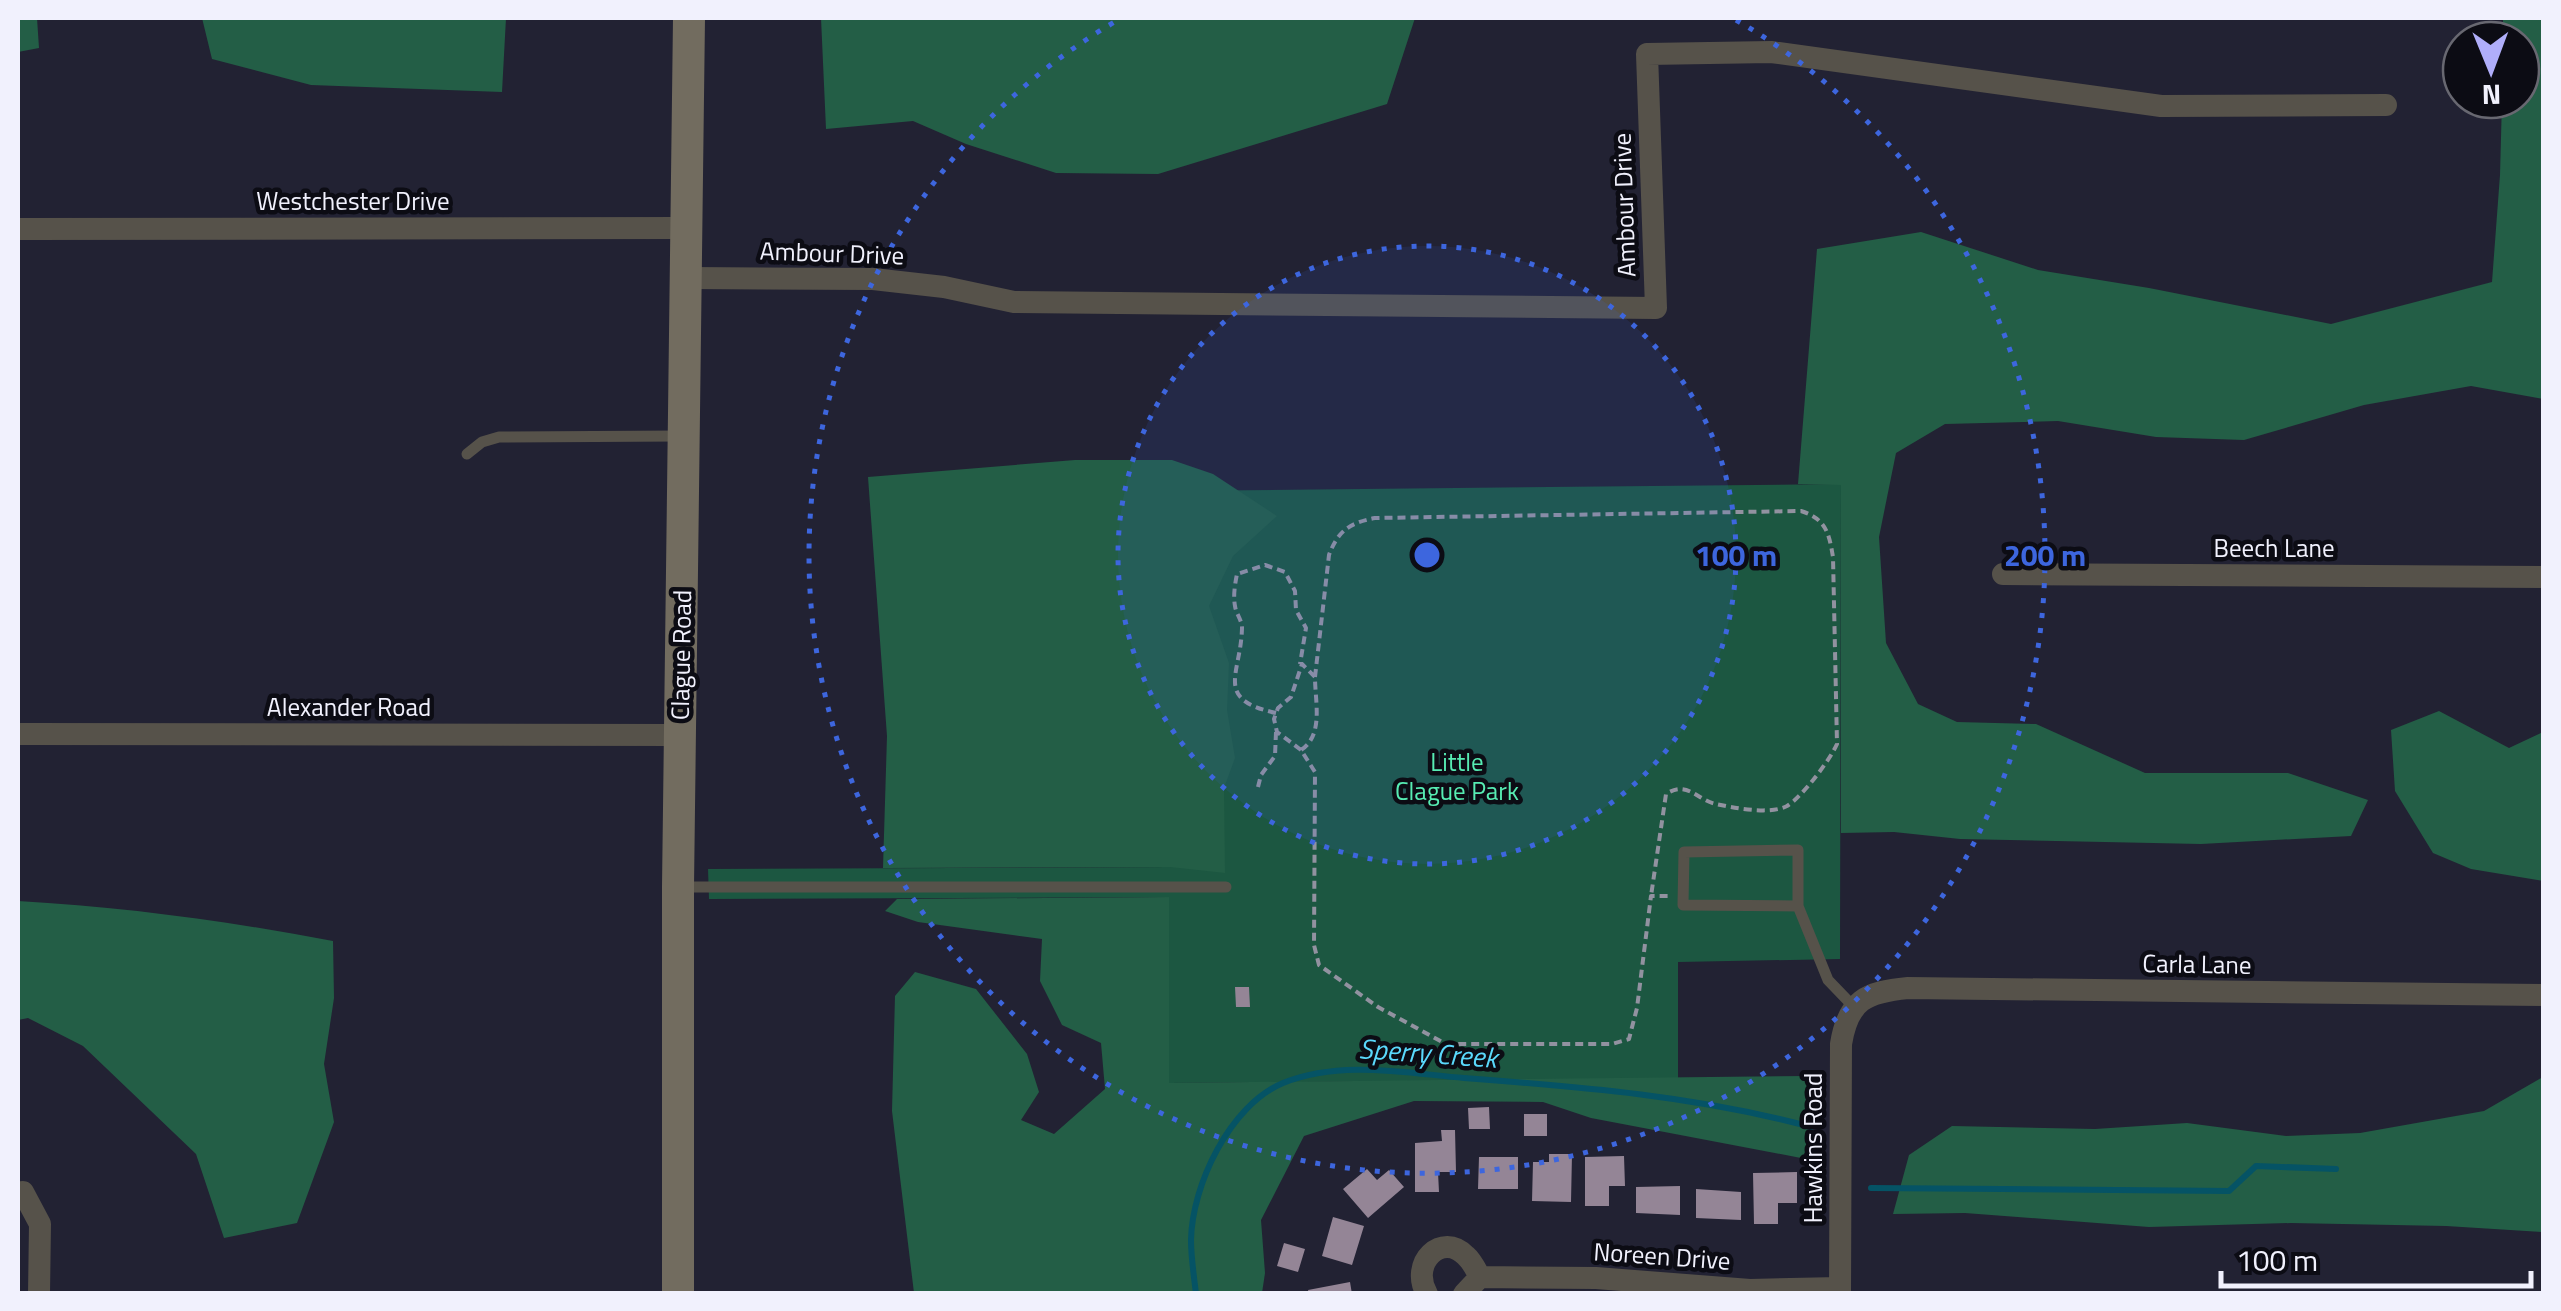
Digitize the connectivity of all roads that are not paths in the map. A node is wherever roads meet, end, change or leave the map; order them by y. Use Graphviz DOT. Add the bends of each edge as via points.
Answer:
graph roads {
  1 [pos="689,18"];
  2 [pos="2386,105"];
  3 [pos="688,228"];
  4 [pos="18,229"];
  5 [pos="688,278"];
  6 [pos="684,436"];
  7 [pos="467,454"];
  8 [pos="2003,574"];
  9 [pos="2544,577"];
  10 [pos="18,734"];
  11 [pos="680,735"];
  12 [pos="678,887"];
  13 [pos="1226,887"];
  14 [pos="1798,906"];
  15 [pos="2544,995"];
  16 [pos="1853,1006"];
  17 [pos="23,1192"];
  18 [pos="1472,1285"];
  19 [pos="1840,1291"];
  20 [pos="39,1294"];
  21 [pos="678,1294"];
  22 [pos="1427,1294"];
  1 -- 3 [label="main road, Clague Road"];
  2 -- 5 [label="street, Ambour Drive" via="2161,106 1771,52 1646,54 1656,308 1014,302 873,278"];
  3 -- 4 [label="street, Westchester Drive"];
  3 -- 5 [label="main road, Clague Road"];
  5 -- 6 [label="main road, Clague Road"];
  6 -- 7 [label="lane" via="499,436"];
  6 -- 11 [label="main road, Clague Road"];
  8 -- 9 [label="street, Beech Lane"];
  10 -- 11 [label="street, Alexander Road"];
  11 -- 12 [label="main road, Clague Road"];
  12 -- 13 [label="lane"];
  12 -- 21 [label="main road, Clague Road"];
  14 -- 14 [label="lane" via="1683,906 1684,852 1798,850"];
  14 -- 16 [label="lane" via="1828,980"];
  15 -- 16 [label="street, Carla Lane" via="1908,988 1884,990"];
  16 -- 19 [label="street, Hawkins Road" via="1840,1044"];
  17 -- 20 [label="street" via="40,1224"];
  18 -- 19 [label="street, Noreen Drive" via="1596,1278"];
  18 -- 22 [label="street, Noreen Drive" via="1465,1254 1436,1250 1420,1270"];
}
